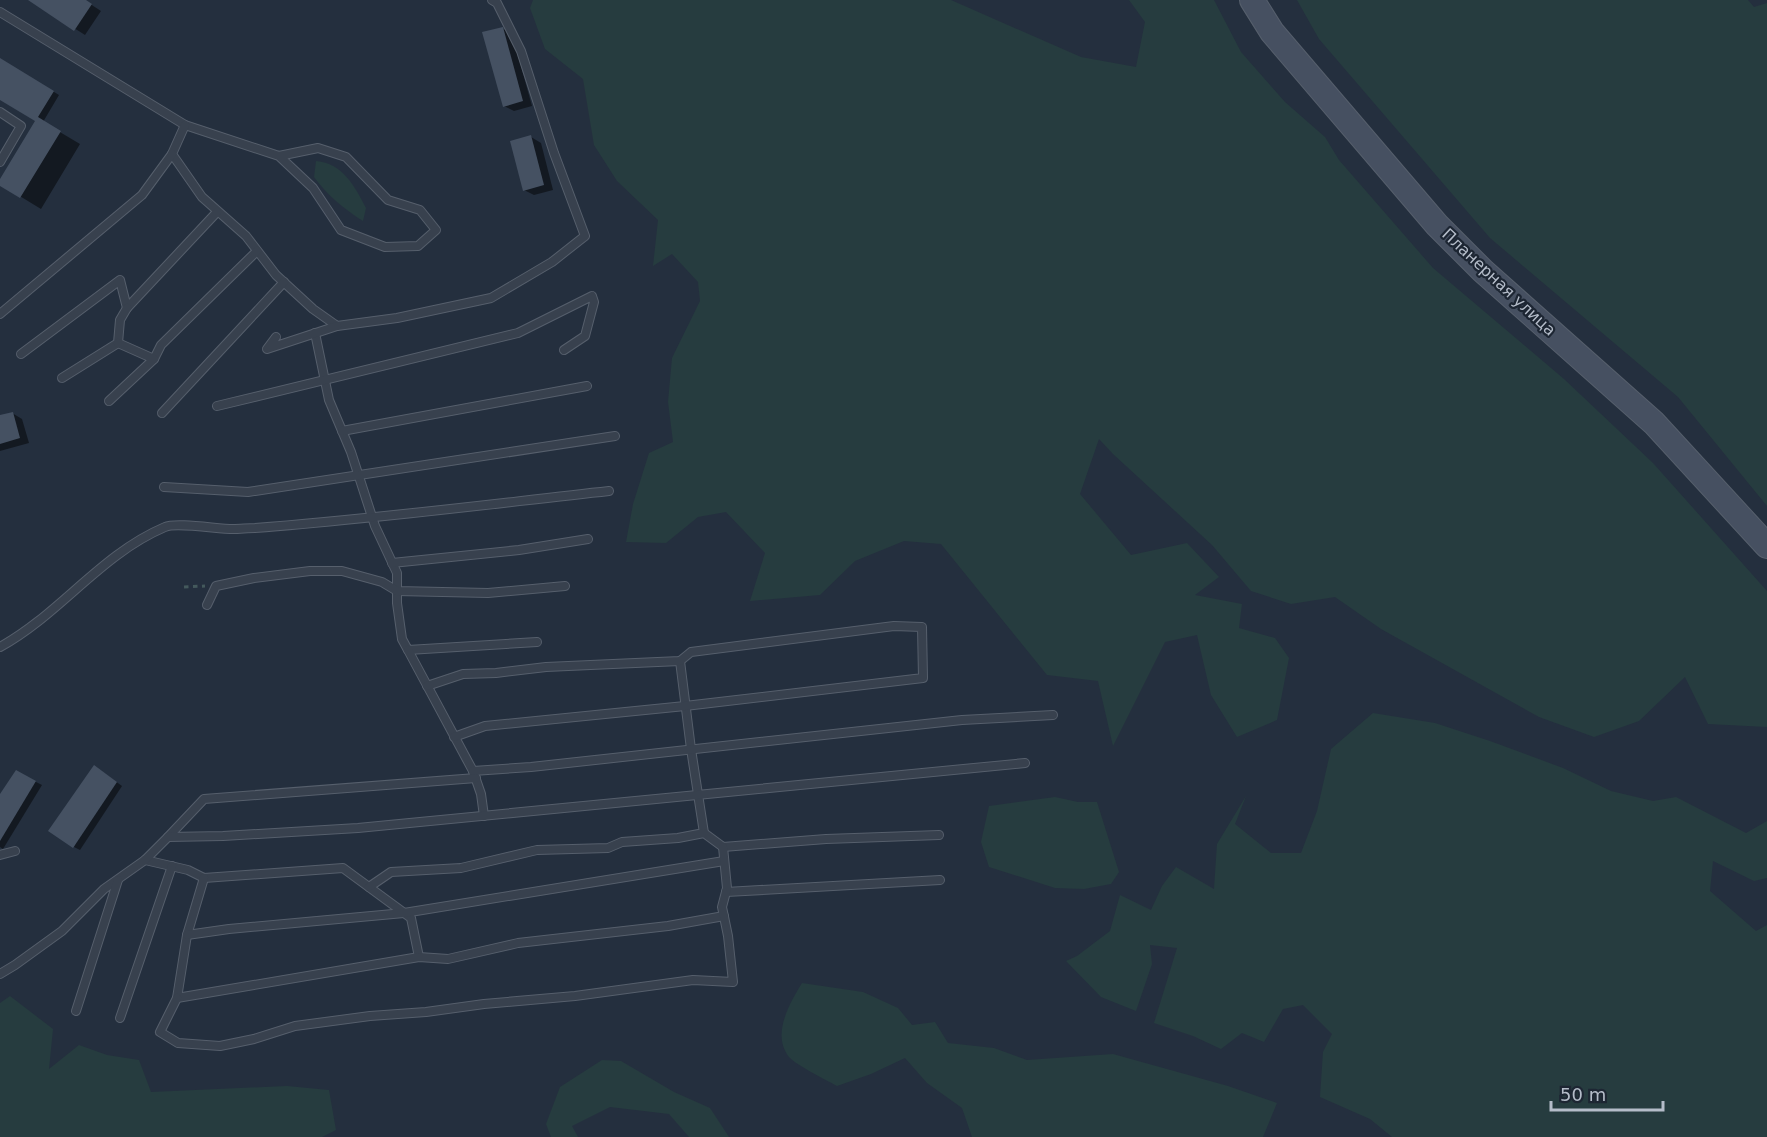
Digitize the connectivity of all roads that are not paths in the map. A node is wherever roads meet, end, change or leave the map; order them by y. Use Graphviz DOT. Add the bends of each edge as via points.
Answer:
graph roads {
  1 [pos="492,0"];
  2 [pos="1252,0"];
  3 [pos="0,12"];
  4 [pos="0,112"];
  5 [pos="185,125"];
  6 [pos="172,154"];
  7 [pos="279,156"];
  8 [pos="0,162"];
  9 [pos="217,212"];
  10 [pos="257,251"];
  11 [pos="284,282"];
  12 [pos="127,308"];
  13 [pos="0,314"];
  14 [pos="337,326"];
  15 [pos="315,333"];
  16 [pos="276,337"];
  17 [pos="118,343"];
  18 [pos="564,350"];
  19 [pos="21,354"];
  20 [pos="154,359"];
  21 [pos="62,378"];
  22 [pos="325,379"];
  23 [pos="587,386"];
  24 [pos="109,401"];
  25 [pos="217,406"];
  26 [pos="162,413"];
  27 [pos="342,431"];
  28 [pos="615,436"];
  29 [pos="359,475"];
  30 [pos="164,487"];
  31 [pos="609,491"];
  32 [pos="373,518"];
  33 [pos="588,539"];
  34 [pos="1767,546"];
  35 [pos="392,563"];
  36 [pos="565,586"];
  37 [pos="397,591"];
  38 [pos="207,605"];
  39 [pos="537,642"];
  40 [pos="0,647"];
  41 [pos="408,650"];
  42 [pos="680,661"];
  43 [pos="427,686"];
  44 [pos="686,706"];
  45 [pos="1053,715"];
  46 [pos="454,736"];
  47 [pos="691,749"];
  48 [pos="1025,763"];
  49 [pos="474,775"];
  50 [pos="698,795"];
  51 [pos="484,816"];
  52 [pos="704,833"];
  53 [pos="939,836"];
  54 [pos="168,837"];
  55 [pos="723,847"];
  56 [pos="15,851"];
  57 [pos="0,855"];
  58 [pos="145,860"];
  59 [pos="724,861"];
  60 [pos="172,866"];
  61 [pos="204,878"];
  62 [pos="118,879"];
  63 [pos="940,880"];
  64 [pos="369,887"];
  65 [pos="726,892"];
  66 [pos="404,913"];
  67 [pos="724,916"];
  68 [pos="187,934"];
  69 [pos="419,957"];
  70 [pos="0,974"];
  71 [pos="177,998"];
  72 [pos="76,1011"];
  73 [pos="120,1018"];
  1 -- 14 [label="lane" via="521,51 585,236 552,262 491,298"];
  2 -- 34 [label="main road, Планерная улица" via="1272,32 1437,225 1654,423"];
  3 -- 5 [label="lane"];
  4 -- 8 [label="lane" via="21,126"];
  5 -- 6 [label="lane"];
  5 -- 7 [label="lane"];
  6 -- 9 [label="lane"];
  6 -- 13 [label="lane" via="142,195"];
  7 -- 7 [label="lane" via="313,188 341,230 385,247 418,246 436,230 420,210 388,200 346,156 318,148"];
  9 -- 10 [label="lane" via="246,236"];
  9 -- 12 [label="lane"];
  10 -- 11 [label="lane"];
  10 -- 20 [label="lane" via="161,345"];
  11 -- 14 [label="lane"];
  11 -- 26 [label="lane"];
  12 -- 17 [label="lane" via="120,320"];
  12 -- 19 [label="lane" via="120,280"];
  14 -- 15 [label="lane"];
  15 -- 16 [label="lane" via="267,349"];
  15 -- 22 [label="lane"];
  17 -- 20 [label="lane"];
  17 -- 21 [label="lane"];
  18 -- 22 [label="lane" via="585,336 594,302 592,296 518,333"];
  20 -- 24 [label="lane"];
  22 -- 25 [label="lane"];
  22 -- 27 [label="lane"];
  23 -- 27 [label="lane"];
  27 -- 29 [label="lane"];
  28 -- 29 [label="lane"];
  29 -- 30 [label="lane" via="248,492"];
  29 -- 32 [label="lane"];
  31 -- 32 [label="lane"];
  32 -- 35 [label="lane"];
  32 -- 40 [label="lane" via="234,529 168,525 92,574 58,606"];
  33 -- 35 [label="lane"];
  35 -- 37 [label="lane" via="397,573"];
  36 -- 37 [label="lane" via="488,592"];
  37 -- 38 [label="lane" via="382,582 342,571 310,571 216,586"];
  37 -- 41 [label="lane" via="402,639"];
  39 -- 41 [label="lane"];
  41 -- 43 [label="lane"];
  42 -- 43 [label="lane" via="463,674"];
  42 -- 44 [label="lane"];
  42 -- 44 [label="lane" via="691,652 894,626 922,627 923,678"];
  43 -- 46 [label="lane"];
  44 -- 46 [label="lane" via="485,726"];
  44 -- 47 [label="lane"];
  45 -- 47 [label="lane" via="962,720"];
  46 -- 49 [label="lane"];
  47 -- 49 [label="lane"];
  47 -- 50 [label="lane"];
  48 -- 50 [label="lane"];
  49 -- 51 [label="lane"];
  49 -- 54 [label="lane" via="204,799"];
  50 -- 51 [label="lane"];
  50 -- 52 [label="lane"];
  51 -- 54 [label="lane" via="358,828"];
  52 -- 55 [label="lane"];
  52 -- 64 [label="lane" via="622,842 608,849 537,849 461,868 391,872"];
  53 -- 55 [label="lane"];
  54 -- 58 [label="lane"];
  55 -- 59 [label="lane"];
  56 -- 57 [label="lane"];
  58 -- 60 [label="lane"];
  58 -- 62 [label="lane"];
  59 -- 65 [label="lane"];
  59 -- 66 [label="lane"];
  60 -- 61 [label="lane"];
  60 -- 73 [label="lane"];
  61 -- 64 [label="lane" via="343,868"];
  61 -- 68 [label="lane"];
  62 -- 70 [label="lane" via="62,931"];
  62 -- 72 [label="lane"];
  63 -- 65 [label="lane"];
  64 -- 66 [label="lane"];
  65 -- 67 [label="lane"];
  66 -- 68 [label="lane"];
  66 -- 69 [label="lane" via="411,918"];
  67 -- 69 [label="lane" via="518,943 448,959"];
  67 -- 71 [label="lane" via="733,982 693,980 370,1016 295,1026 220,1046 178,1043 159,1032"];
  68 -- 71 [label="lane"];
  69 -- 71 [label="lane"];
}
